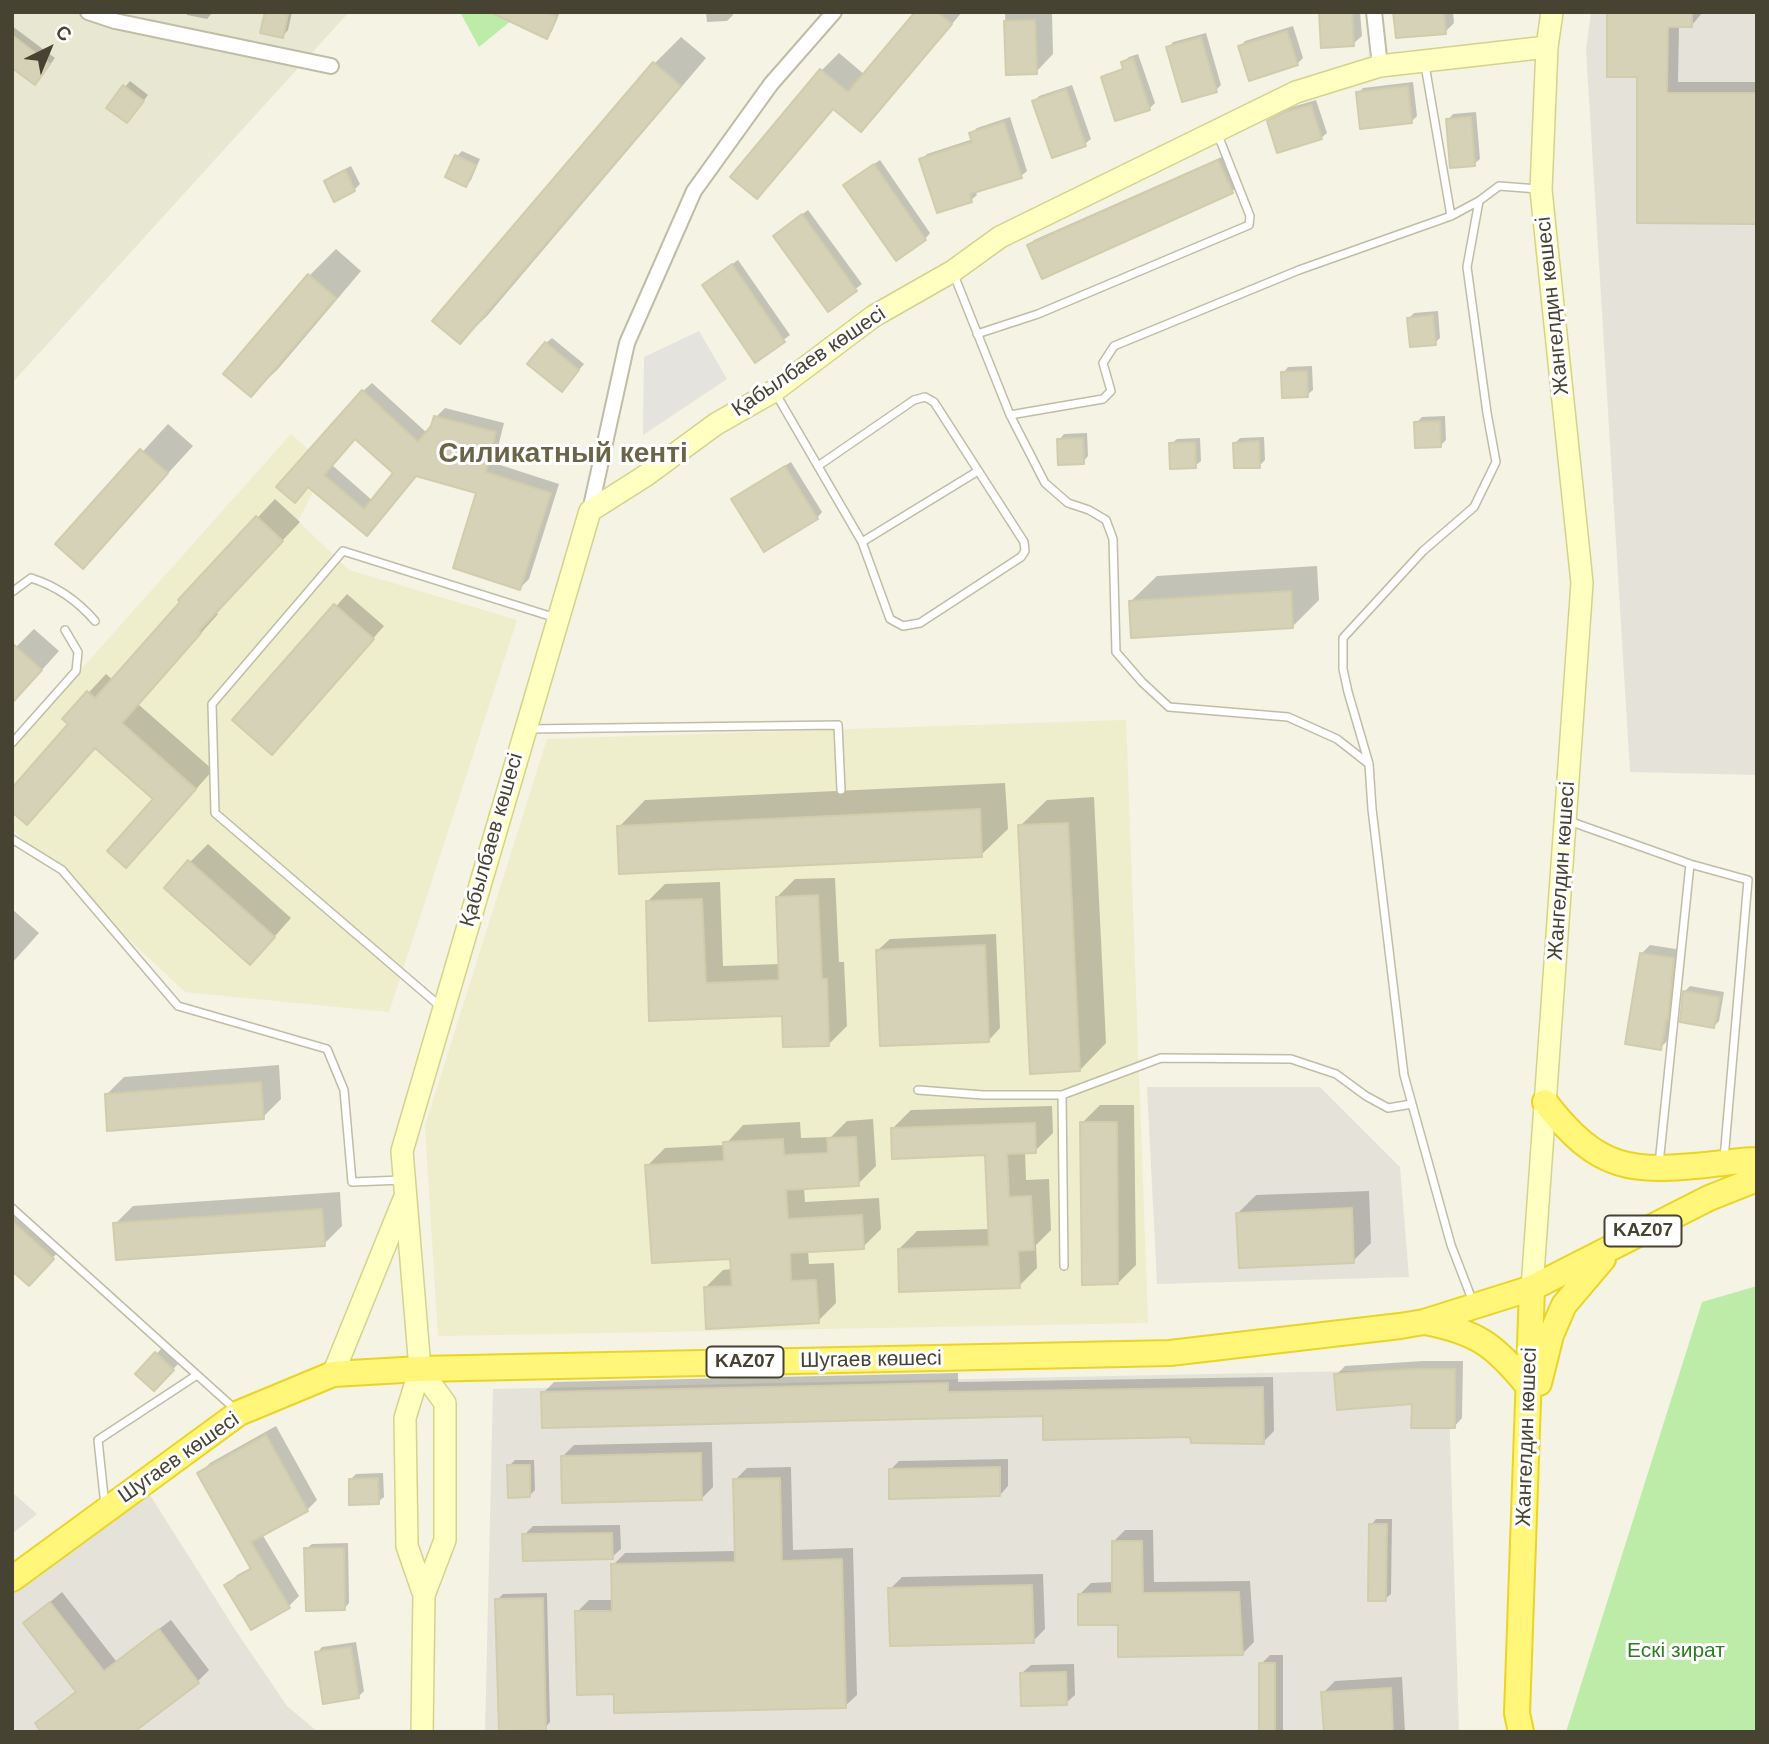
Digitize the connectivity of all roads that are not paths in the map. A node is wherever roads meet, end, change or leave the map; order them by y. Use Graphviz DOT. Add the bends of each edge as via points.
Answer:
graph roads {
  1 [pos="88,12"];
  2 [pos="834,12"];
  3 [pos="1374,12"];
  4 [pos="1552,12"];
  5 [pos="1547,47"];
  6 [pos="1424,61"];
  7 [pos="331,66"];
  8 [pos="1380,66"];
  9 [pos="1217,131"];
  10 [pos="1541,190"];
  11 [pos="1479,201"];
  12 [pos="1451,216"];
  13 [pos="953,271"];
  14 [pos="977,334"];
  15 [pos="774,391"];
  16 [pos="1010,415"];
  17 [pos="817,466"];
  18 [pos="978,471"];
  19 [pos="590,511"];
  20 [pos="862,542"];
  21 [pos="12,593"];
  22 [pos="557,618"];
  23 [pos="94,621"];
  24 [pos="65,630"];
  25 [pos="524,730"];
  26 [pos="12,743"];
  27 [pos="1369,764"];
  28 [pos="841,790"];
  29 [pos="1565,820"];
  30 [pos="12,839"];
  31 [pos="1690,864"];
  32 [pos="443,1009"];
  33 [pos="918,1090"];
  34 [pos="1062,1095"];
  35 [pos="1545,1102"];
  36 [pos="1412,1104"];
  37 [pos="1757,1160"];
  38 [pos="1724,1163"];
  39 [pos="1658,1168"];
  40 [pos="1757,1180"];
  41 [pos="405,1187"];
  42 [pos="12,1208"];
  43 [pos="1611,1250"];
  44 [pos="1064,1266"];
  45 [pos="1532,1288"];
  46 [pos="1475,1306"];
  47 [pos="1424,1322"];
  48 [pos="420,1369"];
  49 [pos="332,1374"];
  50 [pos="197,1375"];
  51 [pos="1528,1386"];
  52 [pos="1527,1412"];
  53 [pos="239,1413"];
  54 [pos="106,1510"];
  55 [pos="12,1579"];
  56 [pos="424,1595"];
  57 [pos="422,1732"];
  58 [pos="1521,1732"];
  1 -- 7 [label="street"];
  2 -- 19 [label="street" via="771,84 694,191 627,343"];
  3 -- 8 [label="street"];
  4 -- 5 [label="main road, Жангелдин көшесі"];
  5 -- 6 [label="main road, Қабылбаев көшесі"];
  5 -- 10 [label="main road, Жангелдин көшесі"];
  6 -- 8 [label="main road, Қабылбаев көшесі"];
  6 -- 12 [label="lane"];
  8 -- 9 [label="main road, Қабылбаев көшесі" via="1296,92"];
  9 -- 13 [label="main road, Қабылбаев көшесі" via="1000,237"];
  9 -- 14 [label="lane" via="1250,216 1249,225 1038,314"];
  10 -- 11 [label="lane" via="1499,186"];
  10 -- 29 [label="main road, Жангелдин көшесі" via="1582,583"];
  11 -- 12 [label="lane"];
  11 -- 27 [label="lane" via="1467,267 1496,462 1474,507 1423,551 1343,638 1343,669"];
  12 -- 16 [label="lane" via="1299,270 1114,346 1104,363 1111,391 1103,398"];
  13 -- 14 [label="lane"];
  13 -- 15 [label="main road, Қабылбаев көшесі" via="874,316"];
  14 -- 16 [label="lane"];
  15 -- 17 [label="lane"];
  15 -- 19 [label="main road, Қабылбаев көшесі" via="716,424"];
  16 -- 27 [label="lane" via="1045,483 1068,503 1105,520 1113,539 1116,652 1142,682 1169,707 1288,717 1337,739"];
  17 -- 18 [label="lane" via="925,397 934,402"];
  17 -- 20 [label="lane"];
  18 -- 20 [label="lane"];
  18 -- 20 [label="lane" via="1024,542 1025,551 919,623 903,626 890,619"];
  19 -- 22 [label="main road, Қабылбаев көшесі"];
  21 -- 23 [label="lane" via="31,578 46,583 83,607"];
  22 -- 25 [label="main road, Қабылбаев көшесі"];
  22 -- 32 [label="lane" via="343,551 212,704 215,813"];
  24 -- 26 [label="lane" via="78,652 76,671"];
  25 -- 28 [label="lane" via="838,724"];
  25 -- 32 [label="main road, Қабылбаев көшесі"];
  27 -- 36 [label="lane" via="1404,1075"];
  29 -- 31 [label="lane"];
  29 -- 35 [label="main road, Жангелдин көшесі"];
  30 -- 41 [label="lane" via="62,870 178,1006 327,1049 344,1090 352,1182"];
  31 -- 38 [label="lane" via="1748,880"];
  31 -- 39 [label="lane"];
  32 -- 41 [label="main road, Қабылбаев көшесі" via="402,1151"];
  33 -- 34 [label="lane"];
  34 -- 36 [label="lane" via="1161,1058 1291,1059 1336,1074 1388,1108"];
  34 -- 44 [label="lane"];
  35 -- 39 [label="highway" via="1577,1140 1595,1152 1637,1169"];
  35 -- 45 [label="main road, Жангелдин көшесі"];
  36 -- 46 [label="lane" via="1451,1245"];
  37 -- 38 [label="highway"];
  38 -- 39 [label="highway"];
  40 -- 43 [label="highway, KAZ07" via="1709,1198"];
  41 -- 48 [label="main road, Қабылбаев көшесі"];
  41 -- 49 [label="main road"];
  42 -- 50 [label="lane"];
  43 -- 45 [label="highway, KAZ07"];
  43 -- 52 [label="highway" via="1564,1305"];
  45 -- 46 [label="highway, Шугаев көшесі / KAZ07"];
  45 -- 51 [label="highway, Жангелдин көшесі"];
  46 -- 47 [label="highway, Шугаев көшесі / KAZ07"];
  47 -- 48 [label="highway, Шугаев көшесі / KAZ07" via="1170,1353"];
  47 -- 51 [label="highway" via="1471,1334 1507,1360"];
  48 -- 49 [label="highway, Шугаев көшесі / KAZ07"];
  48 -- 56 [label="main road, Қабылбаев көшесі" via="405,1418 405,1444 407,1546"];
  48 -- 56 [label="main road, Қабылбаев көшесі" via="445,1402 445,1540"];
  49 -- 53 [label="highway, Шугаев көшесі / KAZ07"];
  50 -- 53 [label="lane"];
  50 -- 54 [label="lane" via="98,1440"];
  51 -- 52 [label="highway, Жангелдин көшесі"];
  52 -- 58 [label="highway, Жангелдин көшесі" via="1517,1713"];
  53 -- 54 [label="highway, Шугаев көшесі / KAZ07"];
  54 -- 55 [label="highway, Шугаев көшесі / KAZ07"];
  56 -- 57 [label="main road, Қабылбаев көшесі"];
}
